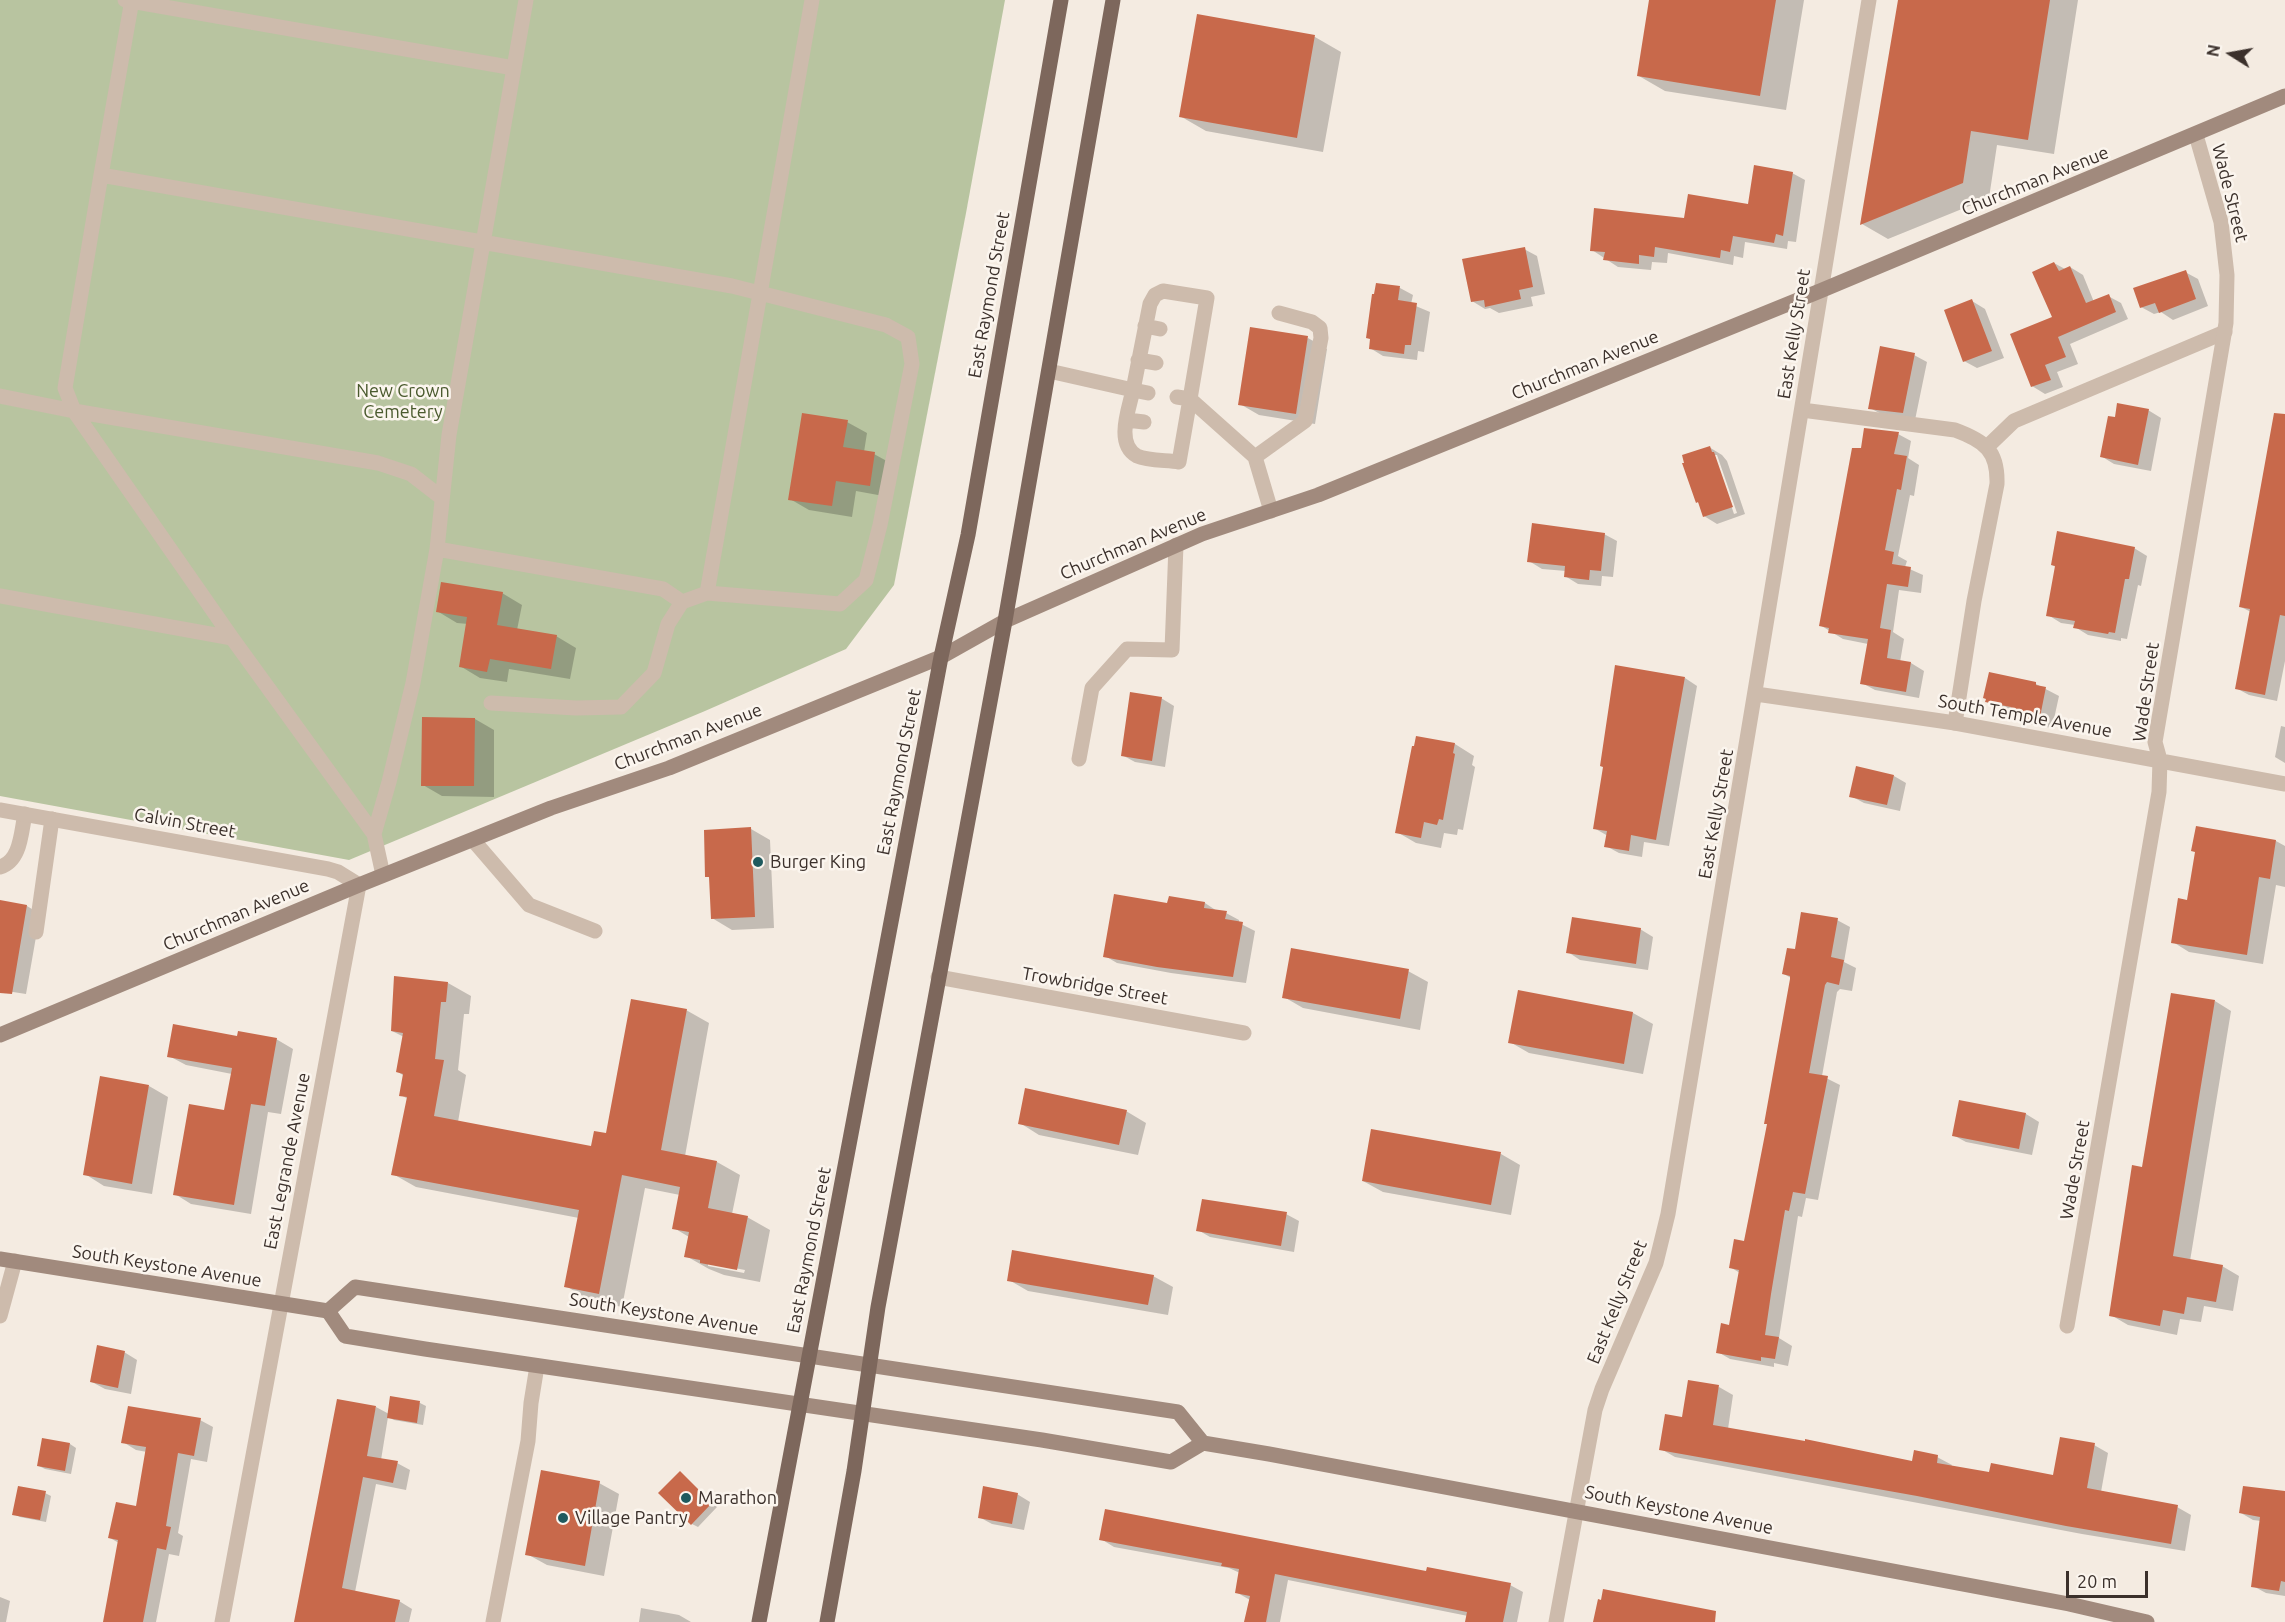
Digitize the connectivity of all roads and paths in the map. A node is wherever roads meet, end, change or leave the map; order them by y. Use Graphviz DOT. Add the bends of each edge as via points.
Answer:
graph roads {
  1 [pos="129,0"];
  2 [pos="526,0"];
  3 [pos="812,0"];
  4 [pos="1061,0"];
  5 [pos="1113,0"];
  6 [pos="1869,0"];
  7 [pos="514,68"];
  8 [pos="2285,96"];
  9 [pos="2196,135"];
  10 [pos="101,175"];
  11 [pos="483,242"];
  12 [pos="1820,291"];
  13 [pos="760,295"];
  14 [pos="1279,314"];
  15 [pos="2224,332"];
  16 [pos="1138,360"];
  17 [pos="1156,363"];
  18 [pos="1048,371"];
  19 [pos="1133,390"];
  20 [pos="1148,393"];
  21 [pos="0,396"];
  22 [pos="1183,398"];
  23 [pos="1802,410"];
  24 [pos="74,411"];
  25 [pos="1127,420"];
  26 [pos="1144,422"];
  27 [pos="1987,447"];
  28 [pos="1255,457"];
  29 [pos="442,498"];
  30 [pos="1271,511"];
  31 [pos="1176,545"];
  32 [pos="436,549"];
  33 [pos="707,593"];
  34 [pos="0,596"];
  35 [pos="682,602"];
  36 [pos="1005,621"];
  37 [pos="232,638"];
  38 [pos="940,657"];
  39 [pos="1756,694"];
  40 [pos="491,703"];
  41 [pos="1955,723"];
  42 [pos="1079,759"];
  43 [pos="2160,760"];
  44 [pos="2285,784"];
  45 [pos="0,810"];
  46 [pos="25,814"];
  47 [pos="52,819"];
  48 [pos="374,834"];
  49 [pos="473,840"];
  50 [pos="0,867"];
  51 [pos="383,875"];
  52 [pos="359,885"];
  53 [pos="595,930"];
  54 [pos="36,932"];
  55 [pos="938,977"];
  56 [pos="1244,1034"];
  57 [pos="0,1035"];
  58 [pos="7,1260"];
  59 [pos="281,1304"];
  60 [pos="328,1311"];
  61 [pos="0,1317"];
  62 [pos="2067,1326"];
  63 [pos="809,1356"];
  64 [pos="869,1365"];
  65 [pos="537,1366"];
  66 [pos="799,1406"];
  67 [pos="863,1414"];
  68 [pos="1203,1443"];
  69 [pos="1576,1511"];
  70 [pos="222,1622"];
  71 [pos="493,1622"];
  72 [pos="759,1622"];
  73 [pos="828,1622"];
  74 [pos="1556,1622"];
  75 [pos="2147,1622"];
  1 -- 7 [label="street"];
  1 -- 10 [label="street"];
  2 -- 7 [label="street"];
  3 -- 13 [label="street"];
  4 -- 38 [label="main road, East Raymond Street" via="968,535"];
  5 -- 18 [label="main road"];
  6 -- 12 [label="street, East Kelly Street"];
  7 -- 11 [label="street"];
  8 -- 9 [label="main road, Churchman Avenue"];
  9 -- 12 [label="main road, Churchman Avenue"];
  9 -- 15 [label="street, Wade Street" via="2221,222 2227,275"];
  10 -- 11 [label="street"];
  10 -- 24 [label="street" via="65,388"];
  11 -- 13 [label="street" via="732,286"];
  11 -- 29 [label="street" via="449,435"];
  12 -- 23 [label="street, East Kelly Street"];
  12 -- 30 [label="main road, Churchman Avenue"];
  13 -- 33 [label="street"];
  13 -- 33 [label="street" via="886,326 908,337 912,363 866,580 840,604"];
  14 -- 28 [label="street" via="1312,322 1320,328 1321,338 1305,421"];
  15 -- 27 [label="street" via="2014,421"];
  15 -- 43 [label="street, Wade Street" via="2155,742"];
  16 -- 17 [label="street"];
  16 -- 19 [label="street"];
  16 -- 22 [label="street" via="1152,328 1150,304 1155,295 1163,291 1213,297 1195,336"];
  18 -- 19 [label="street"];
  18 -- 36 [label="main road"];
  19 -- 20 [label="street"];
  19 -- 25 [label="street"];
  21 -- 24 [label="street"];
  22 -- 25 [label="street" via="1178,428 1179,462 1137,456 1128,448"];
  22 -- 28 [label="street"];
  23 -- 27 [label="street" via="1955,430 1971,435"];
  23 -- 39 [label="street, East Kelly Street"];
  24 -- 29 [label="street" via="378,463 411,474"];
  24 -- 37 [label="street"];
  25 -- 26 [label="street"];
  27 -- 41 [label="street" via="1998,467 1997,484"];
  28 -- 30 [label="street"];
  29 -- 32 [label="street"];
  30 -- 31 [label="main road, Churchman Avenue"];
  31 -- 36 [label="main road, Churchman Avenue"];
  31 -- 42 [label="street" via="1172,650 1127,649 1092,688"];
  32 -- 35 [label="street" via="663,589"];
  32 -- 48 [label="street" via="413,683"];
  33 -- 35 [label="street"];
  34 -- 37 [label="street"];
  35 -- 40 [label="street" via="668,624 654,673 621,706 576,708"];
  36 -- 38 [label="main road, Churchman Avenue"];
  36 -- 55 [label="main road"];
  37 -- 48 [label="street"];
  38 -- 49 [label="main road, Churchman Avenue" via="669,768 551,808"];
  38 -- 63 [label="main road, East Raymond Street"];
  39 -- 41 [label="street, South Temple Avenue"];
  39 -- 69 [label="street, East Kelly Street" via="1664,1238 1640,1305 1602,1389"];
  41 -- 43 [label="street, South Temple Avenue"];
  43 -- 44 [label="street, South Temple Avenue"];
  43 -- 62 [label="street, Wade Street" via="2159,792"];
  45 -- 46 [label="street, Calvin Street"];
  46 -- 47 [label="street, Calvin Street"];
  46 -- 50 [label="street" via="13,860"];
  47 -- 52 [label="street, Calvin Street" via="328,869"];
  47 -- 54 [label="street"];
  48 -- 51 [label="street"];
  49 -- 51 [label="main road, Churchman Avenue"];
  49 -- 53 [label="street" via="529,905"];
  51 -- 52 [label="main road, Churchman Avenue"];
  52 -- 57 [label="main road, Churchman Avenue"];
  52 -- 59 [label="street, East Legrande Avenue"];
  55 -- 56 [label="street, Trowbridge Street"];
  55 -- 64 [label="main road"];
  58 -- 59 [label="main road, South Keystone Avenue"];
  58 -- 61 [label="street"];
  59 -- 60 [label="main road, South Keystone Avenue"];
  59 -- 70 [label="street, East Legrande Avenue"];
  60 -- 63 [label="main road, South Keystone Avenue" via="355,1287"];
  60 -- 65 [label="main road" via="345,1336"];
  63 -- 64 [label="main road, South Keystone Avenue"];
  63 -- 66 [label="main road, East Raymond Street"];
  64 -- 67 [label="main road"];
  64 -- 68 [label="main road, South Keystone Avenue" via="1178,1412"];
  65 -- 66 [label="main road"];
  65 -- 71 [label="street" via="528,1441"];
  66 -- 67 [label="main road"];
  66 -- 72 [label="main road, East Raymond Street"];
  67 -- 68 [label="main road" via="1171,1461"];
  67 -- 73 [label="main road"];
  68 -- 69 [label="main road, South Keystone Avenue"];
  69 -- 74 [label="street, East Kelly Street"];
  69 -- 75 [label="main road, South Keystone Avenue"];
}
